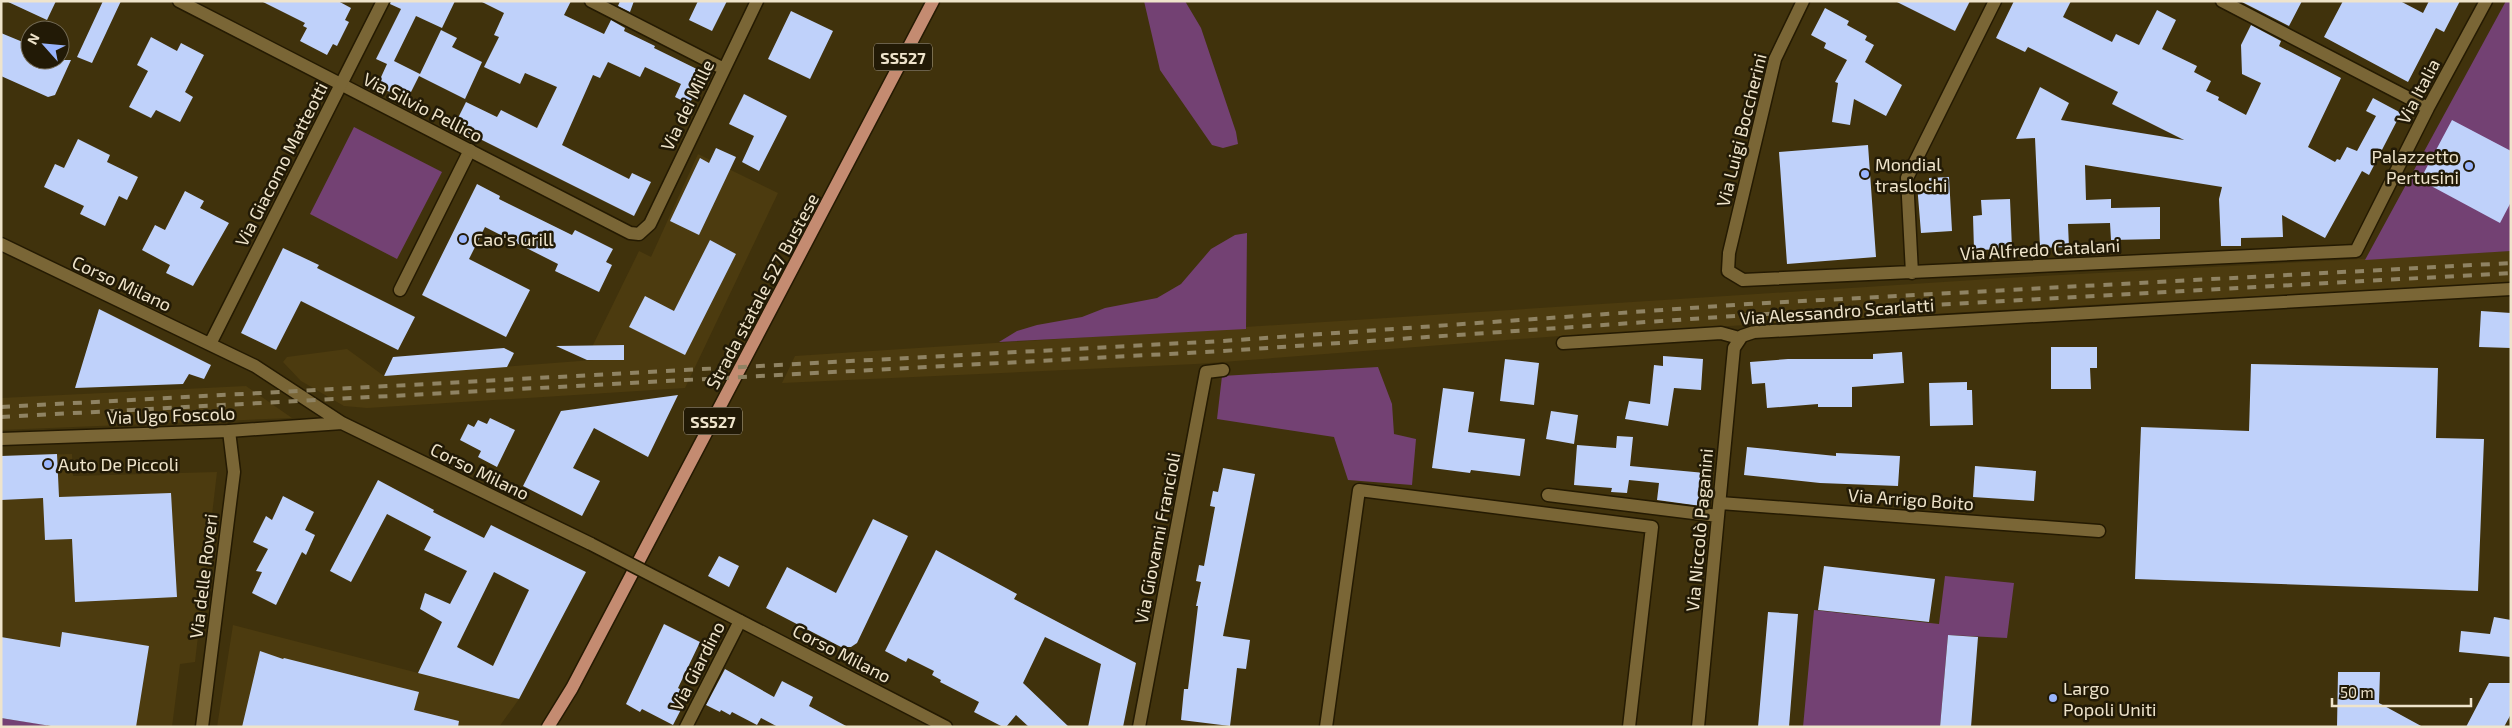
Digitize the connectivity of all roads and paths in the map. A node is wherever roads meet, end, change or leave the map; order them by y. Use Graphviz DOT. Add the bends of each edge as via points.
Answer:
graph roads {
  1 [pos="179,1"];
  2 [pos="383,1"];
  3 [pos="591,1"];
  4 [pos="758,1"];
  5 [pos="933,1"];
  6 [pos="1803,1"];
  7 [pos="1995,1"];
  8 [pos="2222,1"];
  9 [pos="2486,1"];
  10 [pos="724,69"];
  11 [pos="341,84"];
  12 [pos="2428,108"];
  13 [pos="470,150"];
  14 [pos="650,224"];
  15 [pos="1,244"];
  16 [pos="2356,251"];
  17 [pos="1728,271"];
  18 [pos="1912,273"];
  19 [pos="2511,289"];
  20 [pos="400,290"];
  21 [pos="1739,338"];
  22 [pos="1564,343"];
  23 [pos="210,344"];
  24 [pos="1223,370"];
  25 [pos="342,423"];
  26 [pos="229,430"];
  27 [pos="1,439"];
  28 [pos="1548,495"];
  29 [pos="1720,503"];
  30 [pos="1718,516"];
  31 [pos="2099,531"];
  32 [pos="740,621"];
  33 [pos="202,727"];
  34 [pos="548,727"];
  35 [pos="686,727"];
  36 [pos="946,727"];
  37 [pos="1139,727"];
  38 [pos="1326,727"];
  39 [pos="1629,727"];
  40 [pos="1698,727"];
  1 -- 11 [label="street, Via Silvio Pellico"];
  2 -- 11 [label="street, Via Giacomo Matteotti"];
  3 -- 10 [label="street"];
  4 -- 10 [label="street, Via dei Mille"];
  5 -- 34 [label="main road, Strada statale 527 Bustese / SS527" via="572,688"];
  6 -- 17 [label="street, Via Luigi Boccherini" via="1775,59 1729,253"];
  7 -- 18 [label="street" via="1907,178"];
  8 -- 12 [label="street"];
  9 -- 12 [label="street, Via Italia"];
  10 -- 14 [label="street, Via dei Mille"];
  11 -- 13 [label="street, Via Silvio Pellico"];
  11 -- 23 [label="street, Via Giacomo Matteotti"];
  12 -- 16 [label="street, Via Italia"];
  13 -- 14 [label="street, Via Silvio Pellico" via="630,233 639,234"];
  13 -- 20 [label="street"];
  15 -- 23 [label="street, Corso Milano"];
  16 -- 18 [label="street, Via Alfredo Catalani"];
  17 -- 18 [label="street, Via Alfredo Catalani" via="1743,280"];
  19 -- 21 [label="street, Via Alessandro Scarlatti" via="1754,332"];
  21 -- 22 [label="street, Via Alessandro Scarlatti" via="1721,333"];
  21 -- 29 [label="street, Via Niccolò Paganini" via="1734,348"];
  23 -- 25 [label="street, Corso Milano" via="255,366"];
  24 -- 37 [label="street, Via Giovanni Francioli" via="1206,372"];
  25 -- 26 [label="street, Via Ugo Foscolo"];
  25 -- 32 [label="street, Corso Milano, bridge" via="591,544"];
  26 -- 27 [label="street, Via Ugo Foscolo"];
  26 -- 33 [label="street, Via delle Roveri" via="234,472"];
  28 -- 30 [label="street"];
  29 -- 30 [label="street, Via Niccolò Paganini"];
  29 -- 31 [label="street, Via Arrigo Boito"];
  30 -- 40 [label="street, Via Niccolò Paganini"];
  32 -- 35 [label="street, Via Giardino"];
  32 -- 36 [label="street, Corso Milano"];
  38 -- 39 [label="street" via="1359,490 1652,527"];
}
